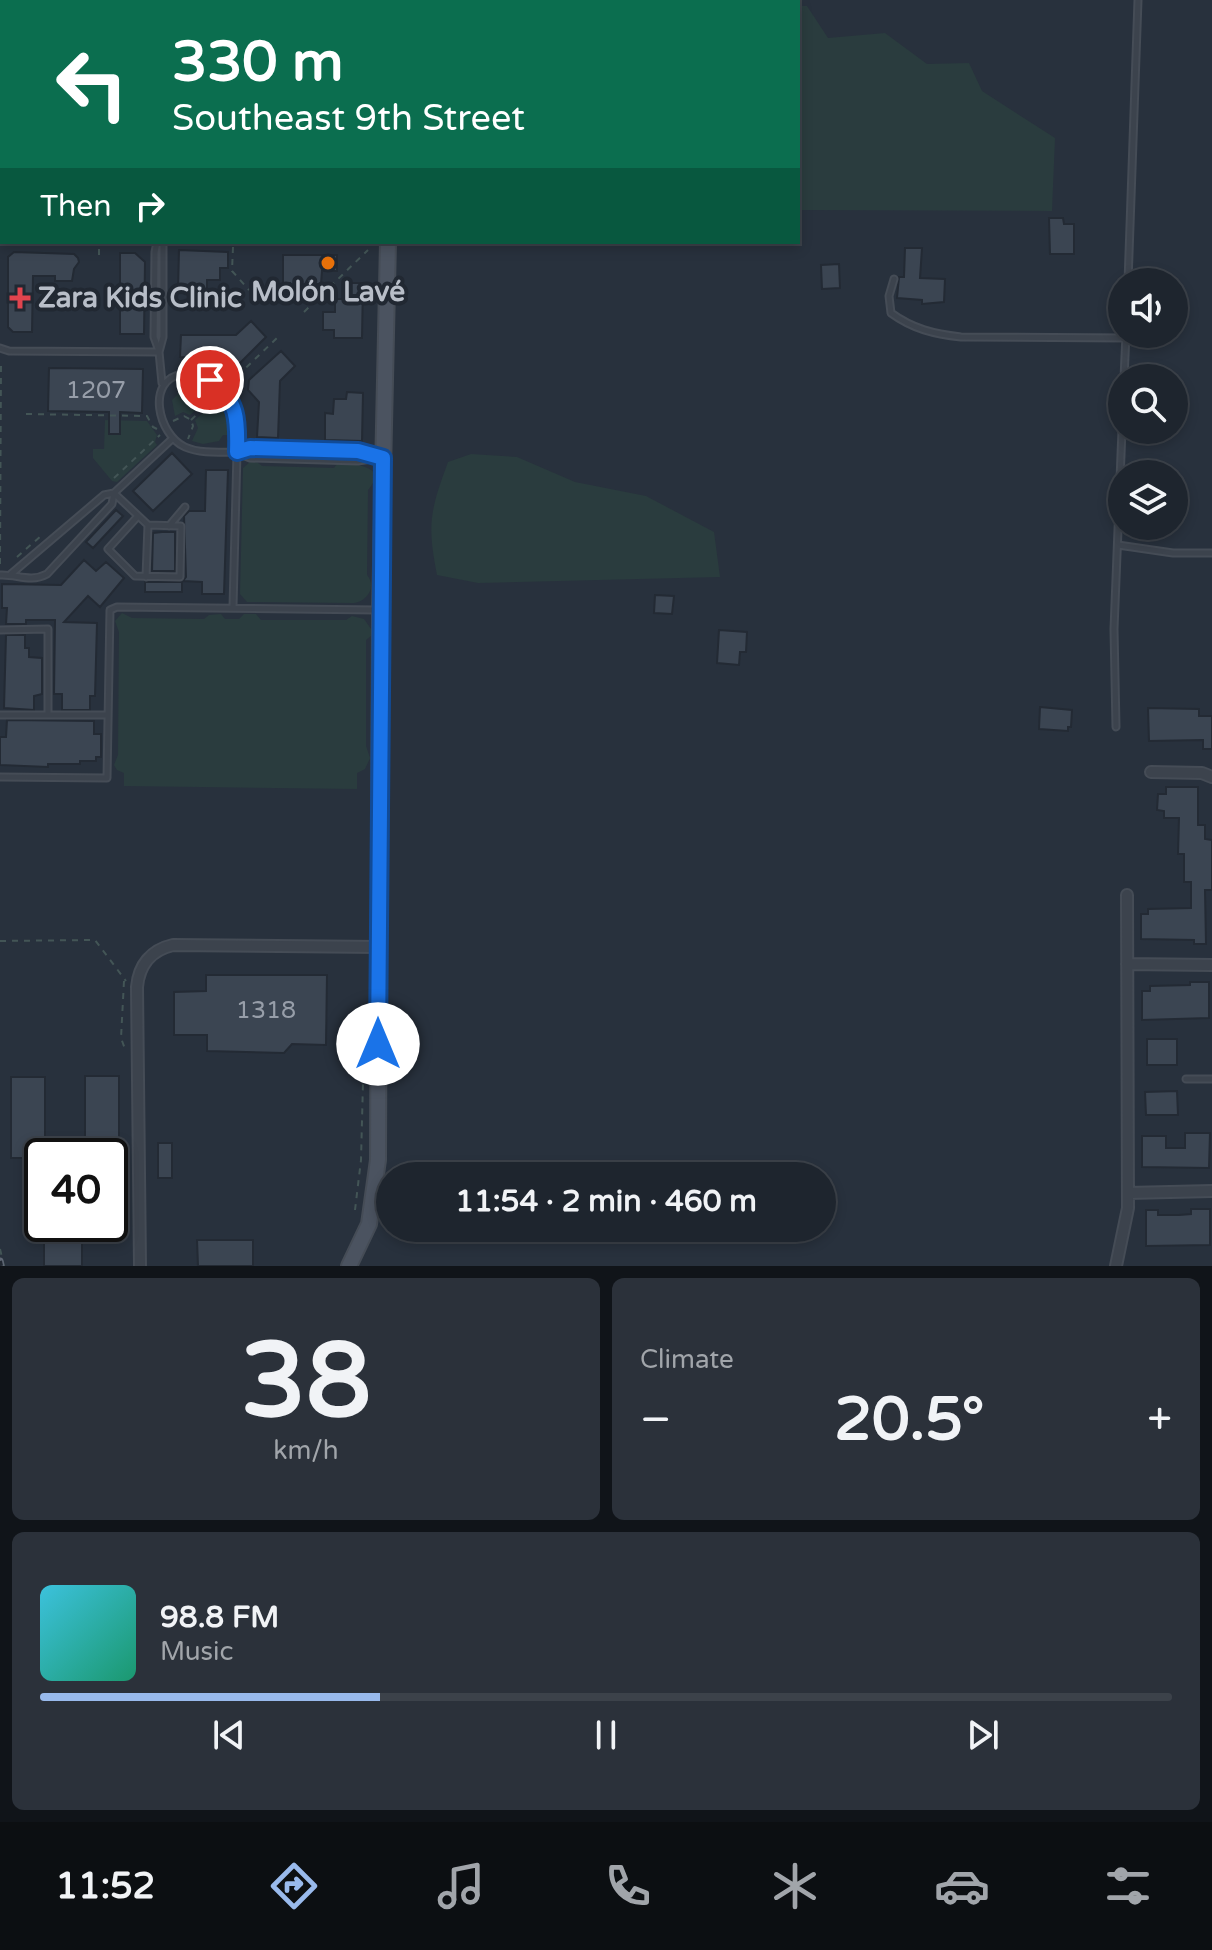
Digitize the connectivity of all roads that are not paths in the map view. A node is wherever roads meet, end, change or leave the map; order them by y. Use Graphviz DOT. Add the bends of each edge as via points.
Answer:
graph roads {
  1 [pos="1138,0"];
  2 [pos="159,244"];
  3 [pos="388,244"];
  4 [pos="1128,268"];
  5 [pos="894,279"];
  6 [pos="1108,336"];
  7 [pos="0,349"];
  8 [pos="159,352"];
  9 [pos="162,384"];
  10 [pos="172,438"];
  11 [pos="1122,444"];
  12 [pos="237,452"];
  13 [pos="383,458"];
  14 [pos="114,493"];
  15 [pos="185,507"];
  16 [pos="138,516"];
  17 [pos="148,525"];
  18 [pos="169,526"];
  19 [pos="1118,545"];
  20 [pos="1212,553"];
  21 [pos="11,574"];
  22 [pos="0,575"];
  23 [pos="146,577"];
  24 [pos="233,608"];
  25 [pos="380,610"];
  26 [pos="0,630"];
  27 [pos="0,715"];
  28 [pos="48,715"];
  29 [pos="108,715"];
  30 [pos="1116,727"];
  31 [pos="1151,772"];
  32 [pos="0,777"];
  33 [pos="1212,777"];
  34 [pos="1127,895"];
  35 [pos="379,947"];
  36 [pos="1127,964"];
  37 [pos="1212,965"];
  38 [pos="1186,1079"];
  39 [pos="1212,1079"];
  40 [pos="1212,1191"];
  41 [pos="1128,1193"];
  42 [pos="140,1266"];
  43 [pos="349,1266"];
  44 [pos="1116,1266"];
  1 -- 4 [label="lane"];
  2 -- 8 [label="lane" via="154,337"];
  3 -- 13 [label="street"];
  5 -- 6 [label="lane" via="891,313 934,334"];
  7 -- 8 [label="lane"];
  8 -- 9 [label="lane"];
  9 -- 10 [label="lane" via="159,403"];
  9 -- 12 [label="lane" via="168,377 191,374 223,390 237,414"];
  10 -- 12 [label="lane" via="200,451"];
  10 -- 14 [label="lane"];
  11 -- 19 [label="lane"];
  12 -- 13 [label="lane" via="343,451"];
  12 -- 13 [label="lane" via="250,458"];
  12 -- 24 [label="lane"];
  13 -- 25 [label="street"];
  14 -- 16 [label="lane"];
  14 -- 21 [label="lane" via="104,495"];
  14 -- 21 [label="lane" via="112,504 47,574 21,579"];
  15 -- 18 [label="lane"];
  16 -- 17 [label="lane"];
  16 -- 23 [label="lane" via="108,549 135,576"];
  17 -- 18 [label="lane"];
  17 -- 23 [label="lane"];
  18 -- 23 [label="lane" via="181,526 180,577"];
  19 -- 20 [label="lane"];
  19 -- 30 [label="lane"];
  21 -- 22 [label="lane"];
  24 -- 25 [label="lane"];
  24 -- 29 [label="lane" via="110,610"];
  25 -- 35 [label="street"];
  26 -- 28 [label="lane" via="48,629"];
  27 -- 28 [label="lane"];
  28 -- 29 [label="lane"];
  29 -- 32 [label="lane" via="107,778"];
  31 -- 33 [label="street"];
  34 -- 36 [label="street"];
  35 -- 42 [label="street" via="178,945 147,959 137,982"];
  35 -- 43 [label="street" via="377,1178 369,1224"];
  36 -- 37 [label="street"];
  36 -- 41 [label="street"];
  38 -- 39 [label="lane"];
  40 -- 41 [label="street"];
  41 -- 44 [label="street"];
}
